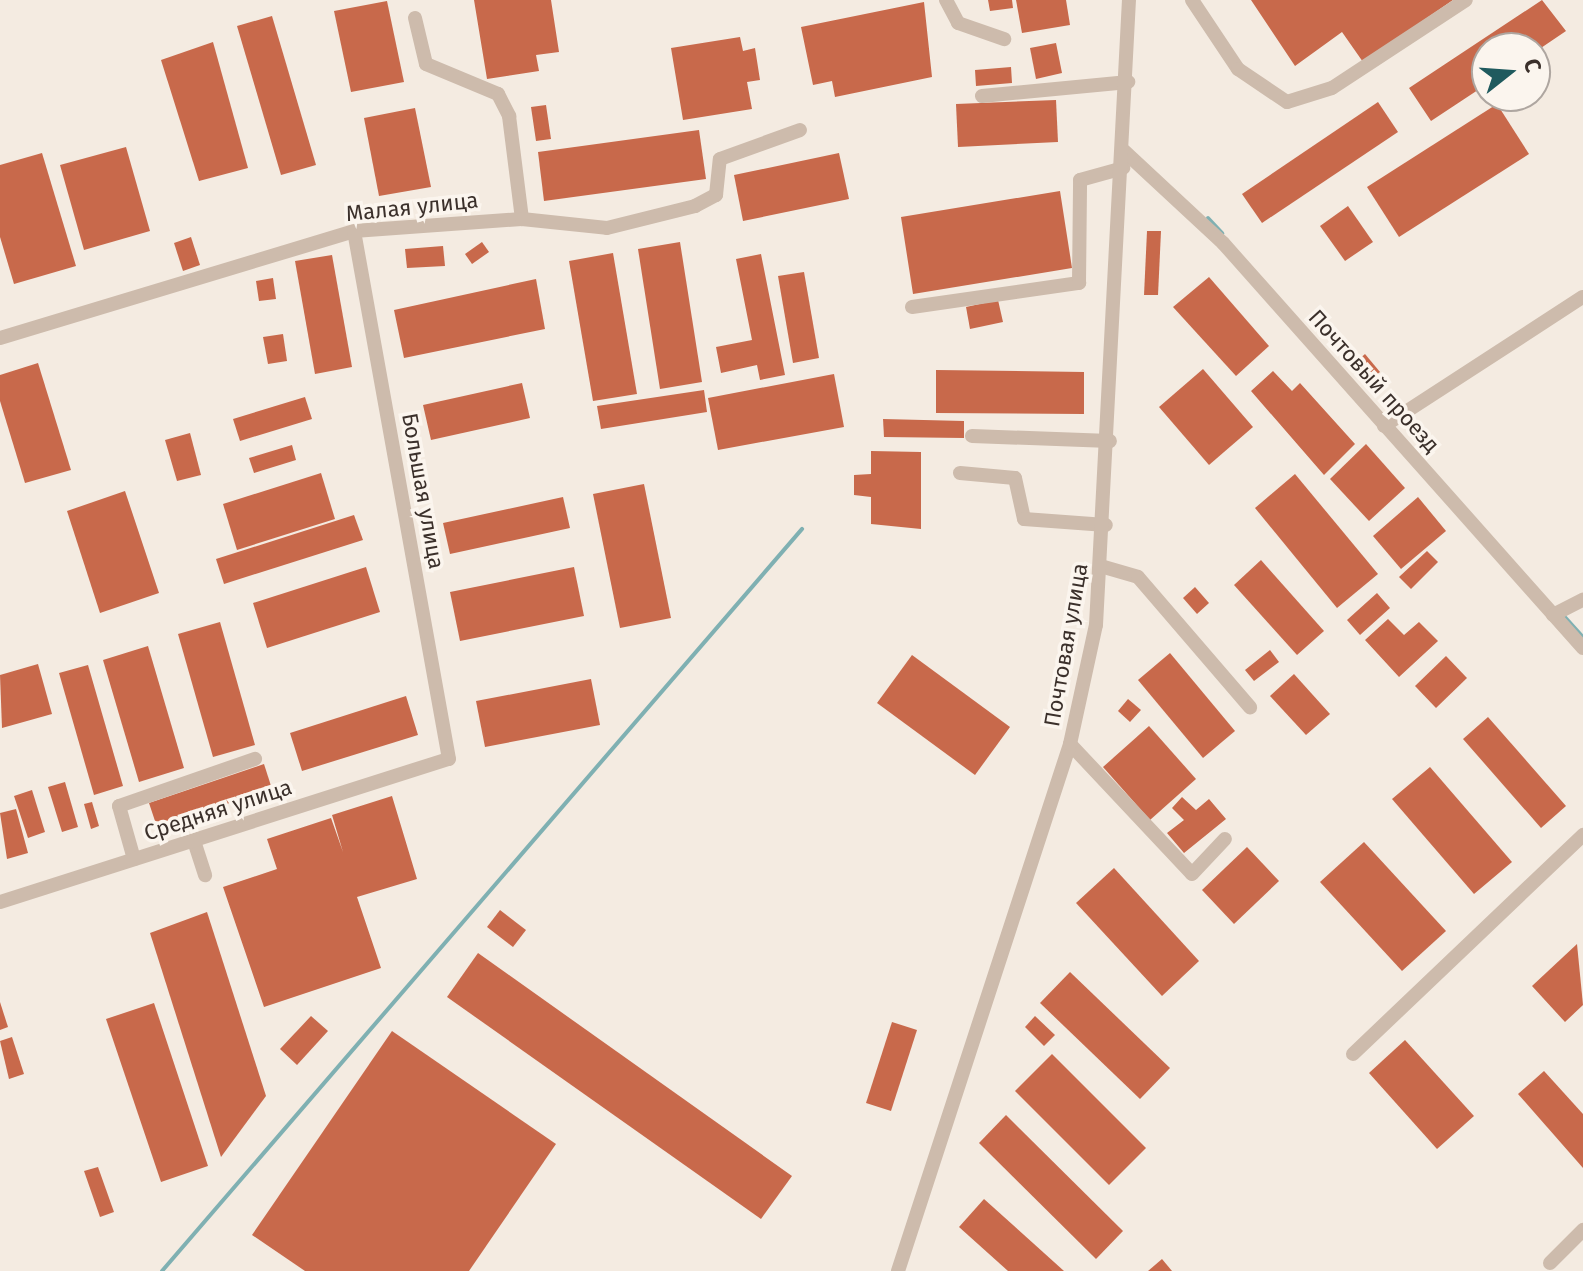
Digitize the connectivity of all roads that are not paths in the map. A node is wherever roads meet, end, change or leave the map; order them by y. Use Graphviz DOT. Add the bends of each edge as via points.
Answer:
graph roads {
  1 [pos="946,0"];
  2 [pos="1129,0"];
  3 [pos="1192,0"];
  4 [pos="1466,0"];
  5 [pos="415,18"];
  6 [pos="1004,39"];
  7 [pos="1128,82"];
  8 [pos="982,96"];
  9 [pos="800,130"];
  10 [pos="1124,151"];
  11 [pos="1123,168"];
  12 [pos="522,219"];
  13 [pos="354,231"];
  14 [pos="1583,297"];
  15 [pos="912,307"];
  16 [pos="0,338"];
  17 [pos="1384,426"];
  18 [pos="972,436"];
  19 [pos="1110,441"];
  20 [pos="960,473"];
  21 [pos="1106,525"];
  22 [pos="1104,567"];
  23 [pos="1583,600"];
  24 [pos="1553,615"];
  25 [pos="1583,648"];
  26 [pos="1250,707"];
  27 [pos="1070,744"];
  28 [pos="255,759"];
  29 [pos="449,759"];
  30 [pos="1583,835"];
  31 [pos="1225,839"];
  32 [pos="194,841"];
  33 [pos="134,859"];
  34 [pos="205,875"];
  35 [pos="0,902"];
  36 [pos="1353,1054"];
  37 [pos="1583,1230"];
  38 [pos="1550,1263"];
  39 [pos="898,1271"];
  1 -- 6 [label="street" via="958,23"];
  2 -- 7 [label="street, Почтовая улица"];
  3 -- 4 [label="street" via="1238,69 1287,102 1332,88"];
  5 -- 12 [label="street" via="426,64 498,94 509,116"];
  7 -- 8 [label="street"];
  7 -- 10 [label="street, Почтовая улица"];
  9 -- 12 [label="street, Малая улица" via="720,159 716,195 695,206 607,228"];
  10 -- 11 [label="street, Почтовая улица"];
  10 -- 17 [label="street, Почтовый проезд" via="1223,243"];
  11 -- 15 [label="street" via="1080,180 1079,283"];
  11 -- 19 [label="street, Почтовая улица"];
  12 -- 13 [label="street, Малая улица"];
  13 -- 16 [label="street, Малая улица"];
  13 -- 29 [label="street, Большая улица"];
  14 -- 17 [label="street"];
  17 -- 24 [label="street, Почтовый проезд"];
  18 -- 19 [label="street"];
  19 -- 21 [label="street, Почтовая улица"];
  20 -- 21 [label="street" via="1015,478 1024,519"];
  21 -- 22 [label="street, Почтовая улица"];
  22 -- 26 [label="street" via="1138,577"];
  22 -- 27 [label="street, Почтовая улица"];
  23 -- 24 [label="street"];
  24 -- 25 [label="street, Почтовый проезд"];
  27 -- 31 [label="street" via="1192,874"];
  27 -- 39 [label="street, Почтовая улица"];
  28 -- 33 [label="street" via="119,806"];
  29 -- 32 [label="street, Средняя улица"];
  30 -- 36 [label="street"];
  32 -- 33 [label="street, Средняя улица"];
  32 -- 34 [label="street"];
  33 -- 35 [label="street, Средняя улица"];
  37 -- 38 [label="street"];
}
